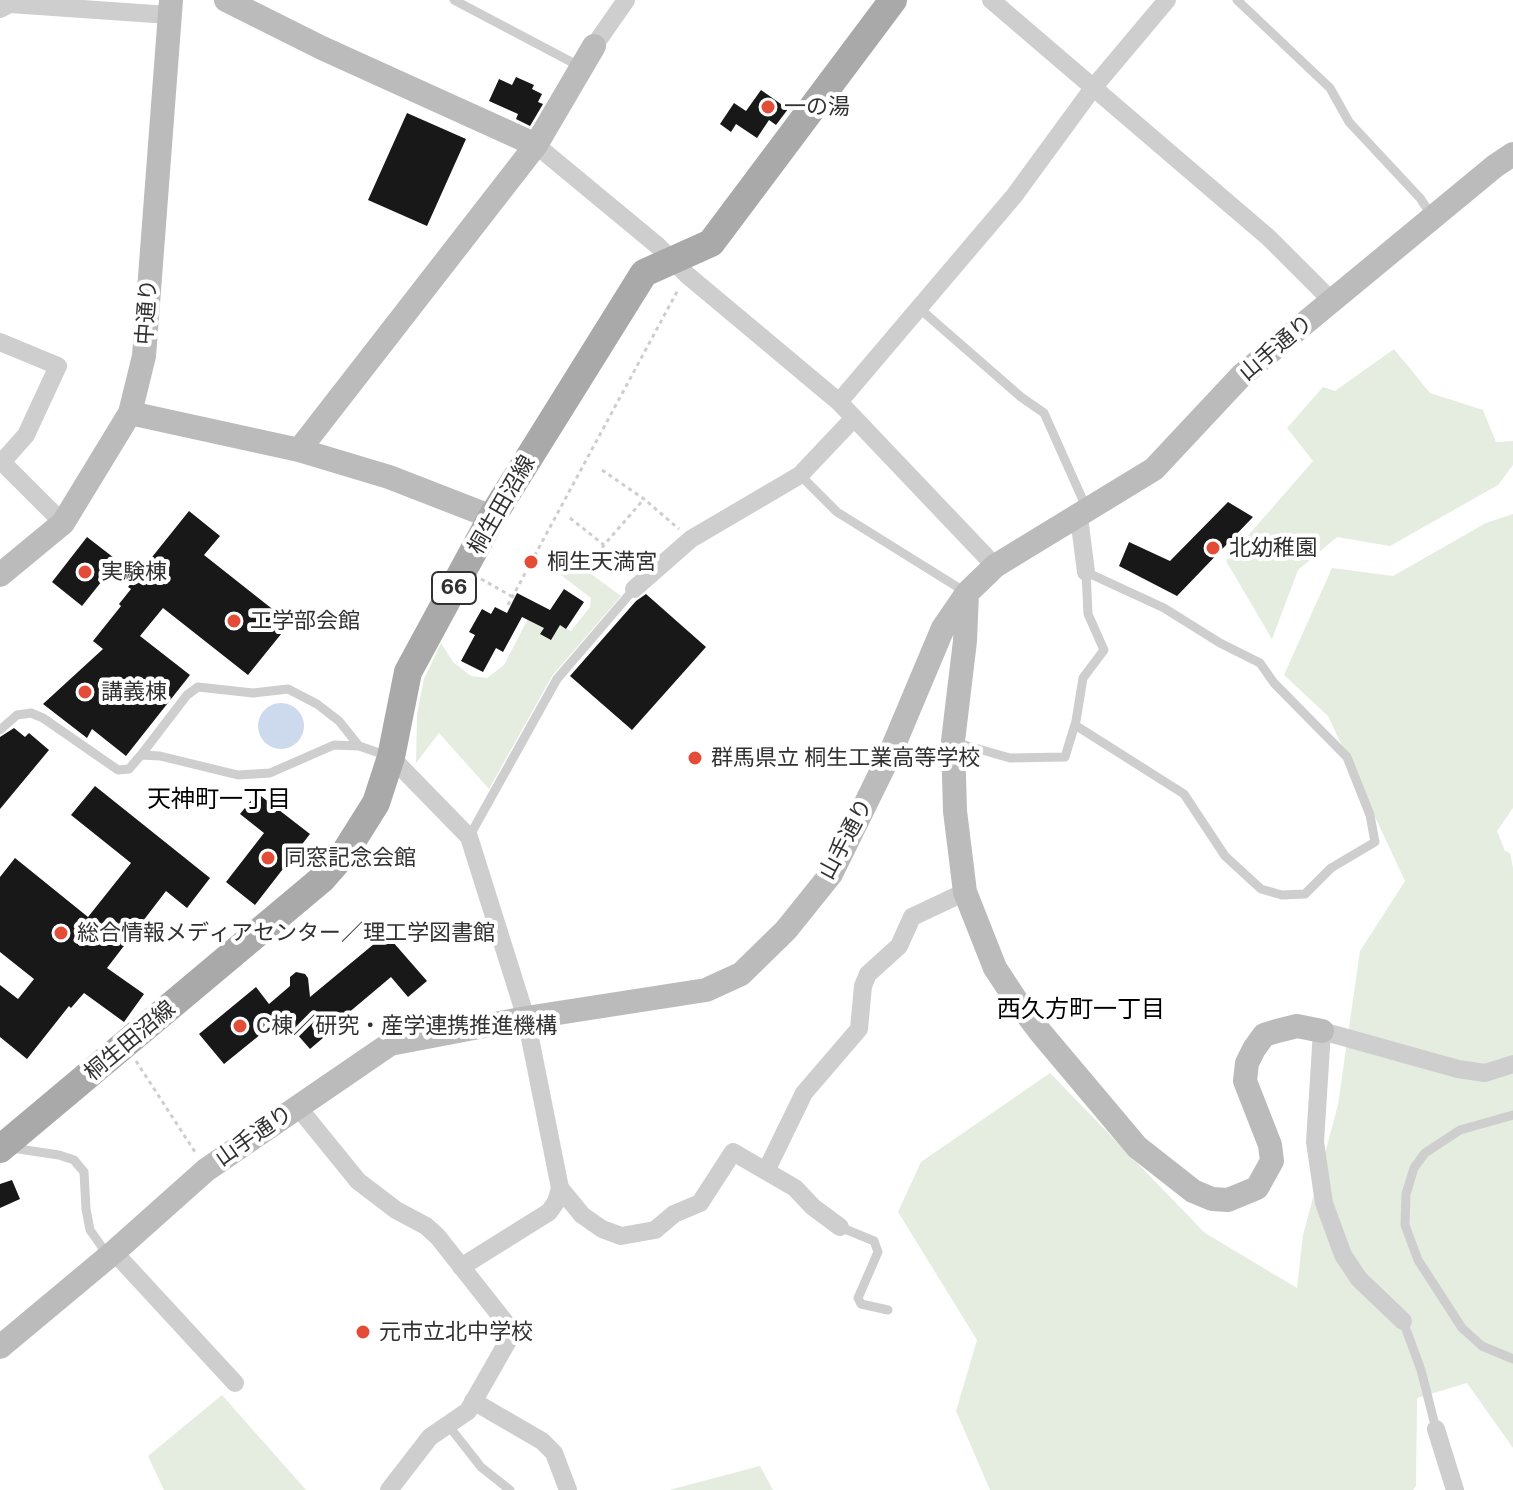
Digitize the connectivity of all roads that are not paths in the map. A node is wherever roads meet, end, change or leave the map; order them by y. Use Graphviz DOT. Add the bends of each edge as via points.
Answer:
graph roads {
  1 [pos="226,0"];
  2 [pos="454,0"];
  3 [pos="893,0"];
  4 [pos="991,0"];
  5 [pos="1167,0"];
  6 [pos="1237,0"];
  7 [pos="620,2"];
  8 [pos="170,8"];
  9 [pos="0,9"];
  10 [pos="594,46"];
  11 [pos="580,66"];
  12 [pos="1093,88"];
  13 [pos="536,145"];
  14 [pos="1513,154"];
  15 [pos="1433,217"];
  16 [pos="679,267"];
  17 [pos="1332,301"];
  18 [pos="920,309"];
  19 [pos="0,342"];
  20 [pos="839,402"];
  21 [pos="130,413"];
  22 [pos="854,418"];
  23 [pos="299,450"];
  24 [pos="1,461"];
  25 [pos="800,475"];
  26 [pos="1083,514"];
  27 [pos="492,517"];
  28 [pos="63,523"];
  29 [pos="995,566"];
  30 [pos="1086,572"];
  31 [pos="0,575"];
  32 [pos="634,589"];
  33 [pos="967,593"];
  34 [pos="1075,725"];
  35 [pos="0,730"];
  36 [pos="953,741"];
  37 [pos="359,746"];
  38 [pos="141,755"];
  39 [pos="391,757"];
  40 [pos="469,837"];
  41 [pos="965,892"];
  42 [pos="526,1018"];
  43 [pos="1322,1031"];
  44 [pos="1513,1064"];
  45 [pos="297,1106"];
  46 [pos="1513,1115"];
  47 [pos="0,1148"];
  48 [pos="767,1169"];
  49 [pos="560,1188"];
  50 [pos="840,1227"];
  51 [pos="114,1252"];
  52 [pos="461,1267"];
  53 [pos="888,1310"];
  54 [pos="1403,1321"];
  55 [pos="0,1347"];
  56 [pos="1513,1359"];
  57 [pos="235,1383"];
  58 [pos="473,1401"];
  59 [pos="448,1425"];
  60 [pos="1436,1429"];
  61 [pos="389,1490"];
  62 [pos="510,1490"];
  63 [pos="568,1490"];
  64 [pos="1455,1490"];
  1 -- 13 [label="street"];
  2 -- 11 [label="lane"];
  3 -- 16 [label="main road, 桐生田沼線 / 66" via="711,243"];
  4 -- 12 [label="street"];
  5 -- 12 [label="street"];
  6 -- 15 [label="lane" via="1330,88 1349,122"];
  7 -- 10 [label="street"];
  8 -- 9 [label="street" via="10,4"];
  8 -- 21 [label="street, 中通り" via="144,356"];
  10 -- 11 [label="street"];
  11 -- 13 [label="street"];
  12 -- 17 [label="street" via="1269,238"];
  12 -- 18 [label="street" via="1014,196"];
  13 -- 16 [label="street"];
  13 -- 23 [label="street"];
  14 -- 15 [label="street, 山手通り"];
  15 -- 17 [label="street, 山手通り"];
  16 -- 20 [label="street"];
  16 -- 27 [label="main road, 桐生田沼線 / 66" via="644,273"];
  17 -- 26 [label="street, 山手通り" via="1242,375 1154,469"];
  18 -- 20 [label="street"];
  18 -- 26 [label="lane" via="1044,413"];
  19 -- 24 [label="street" via="58,366 26,435"];
  20 -- 22 [label="street"];
  21 -- 23 [label="street"];
  21 -- 28 [label="street, 中通り"];
  22 -- 25 [label="street"];
  22 -- 29 [label="street"];
  23 -- 27 [label="street" via="389,477"];
  24 -- 28 [label="street"];
  25 -- 32 [label="street" via="691,539"];
  25 -- 33 [label="lane" via="837,512"];
  26 -- 29 [label="street, 山手通り"];
  26 -- 30 [label="street"];
  27 -- 39 [label="main road, 桐生田沼線 / 66" via="408,672"];
  28 -- 31 [label="street, 中通り"];
  29 -- 33 [label="street, 山手通り"];
  30 -- 34 [label="lane" via="1088,614 1104,650 1083,678"];
  30 -- 34 [label="lane" via="1164,608 1260,663 1347,757 1375,842 1331,868 1305,894 1261,889 1225,856 1184,794"];
  32 -- 40 [label="lane" via="557,679"];
  33 -- 36 [label="street"];
  33 -- 42 [label="street, 山手通り" via="943,628 831,874 786,930 741,974 706,990"];
  34 -- 36 [label="lane" via="1065,757 1010,758"];
  35 -- 38 [label="lane" via="17,715 31,713 118,770 129,769"];
  36 -- 41 [label="street"];
  37 -- 38 [label="lane" via="334,745 270,773 238,775"];
  37 -- 38 [label="lane" via="339,721 288,689 253,693 198,687"];
  37 -- 39 [label="lane"];
  39 -- 40 [label="street"];
  39 -- 47 [label="main road, 桐生田沼線 / 66" via="376,803 329,871"];
  40 -- 42 [label="street"];
  41 -- 43 [label="street" via="995,968 1041,1033 1137,1147 1193,1191 1212,1199 1228,1200 1257,1188 1272,1161 1245,1081 1254,1049 1264,1035 1277,1031 1297,1026"];
  41 -- 48 [label="street" via="912,917 899,946 868,974 859,1029 804,1093"];
  42 -- 45 [label="street, 山手通り" via="390,1044"];
  42 -- 49 [label="street"];
  43 -- 44 [label="street" via="1458,1069 1485,1073"];
  43 -- 54 [label="street" via="1315,1142 1324,1203 1343,1255 1359,1279"];
  45 -- 51 [label="street, 山手通り" via="206,1170"];
  45 -- 52 [label="street" via="358,1181 426,1226"];
  46 -- 56 [label="lane" via="1460,1130 1425,1153 1406,1194 1405,1225 1418,1260 1462,1328 1482,1346"];
  47 -- 51 [label="lane" via="74,1160 84,1172 90,1230 102,1247"];
  48 -- 49 [label="street" via="733,1152 700,1203 655,1230 621,1236 582,1215"];
  48 -- 50 [label="street"];
  49 -- 52 [label="street" via="549,1212"];
  50 -- 53 [label="lane" via="874,1241 878,1252 858,1298 861,1304"];
  51 -- 55 [label="street, 山手通り"];
  51 -- 57 [label="street"];
  52 -- 58 [label="street" via="509,1327 509,1339"];
  54 -- 60 [label="lane"];
  58 -- 59 [label="street"];
  58 -- 63 [label="street" via="542,1441 554,1453"];
  59 -- 61 [label="street" via="430,1437"];
  59 -- 62 [label="lane" via="481,1467"];
  60 -- 64 [label="street"];
}
